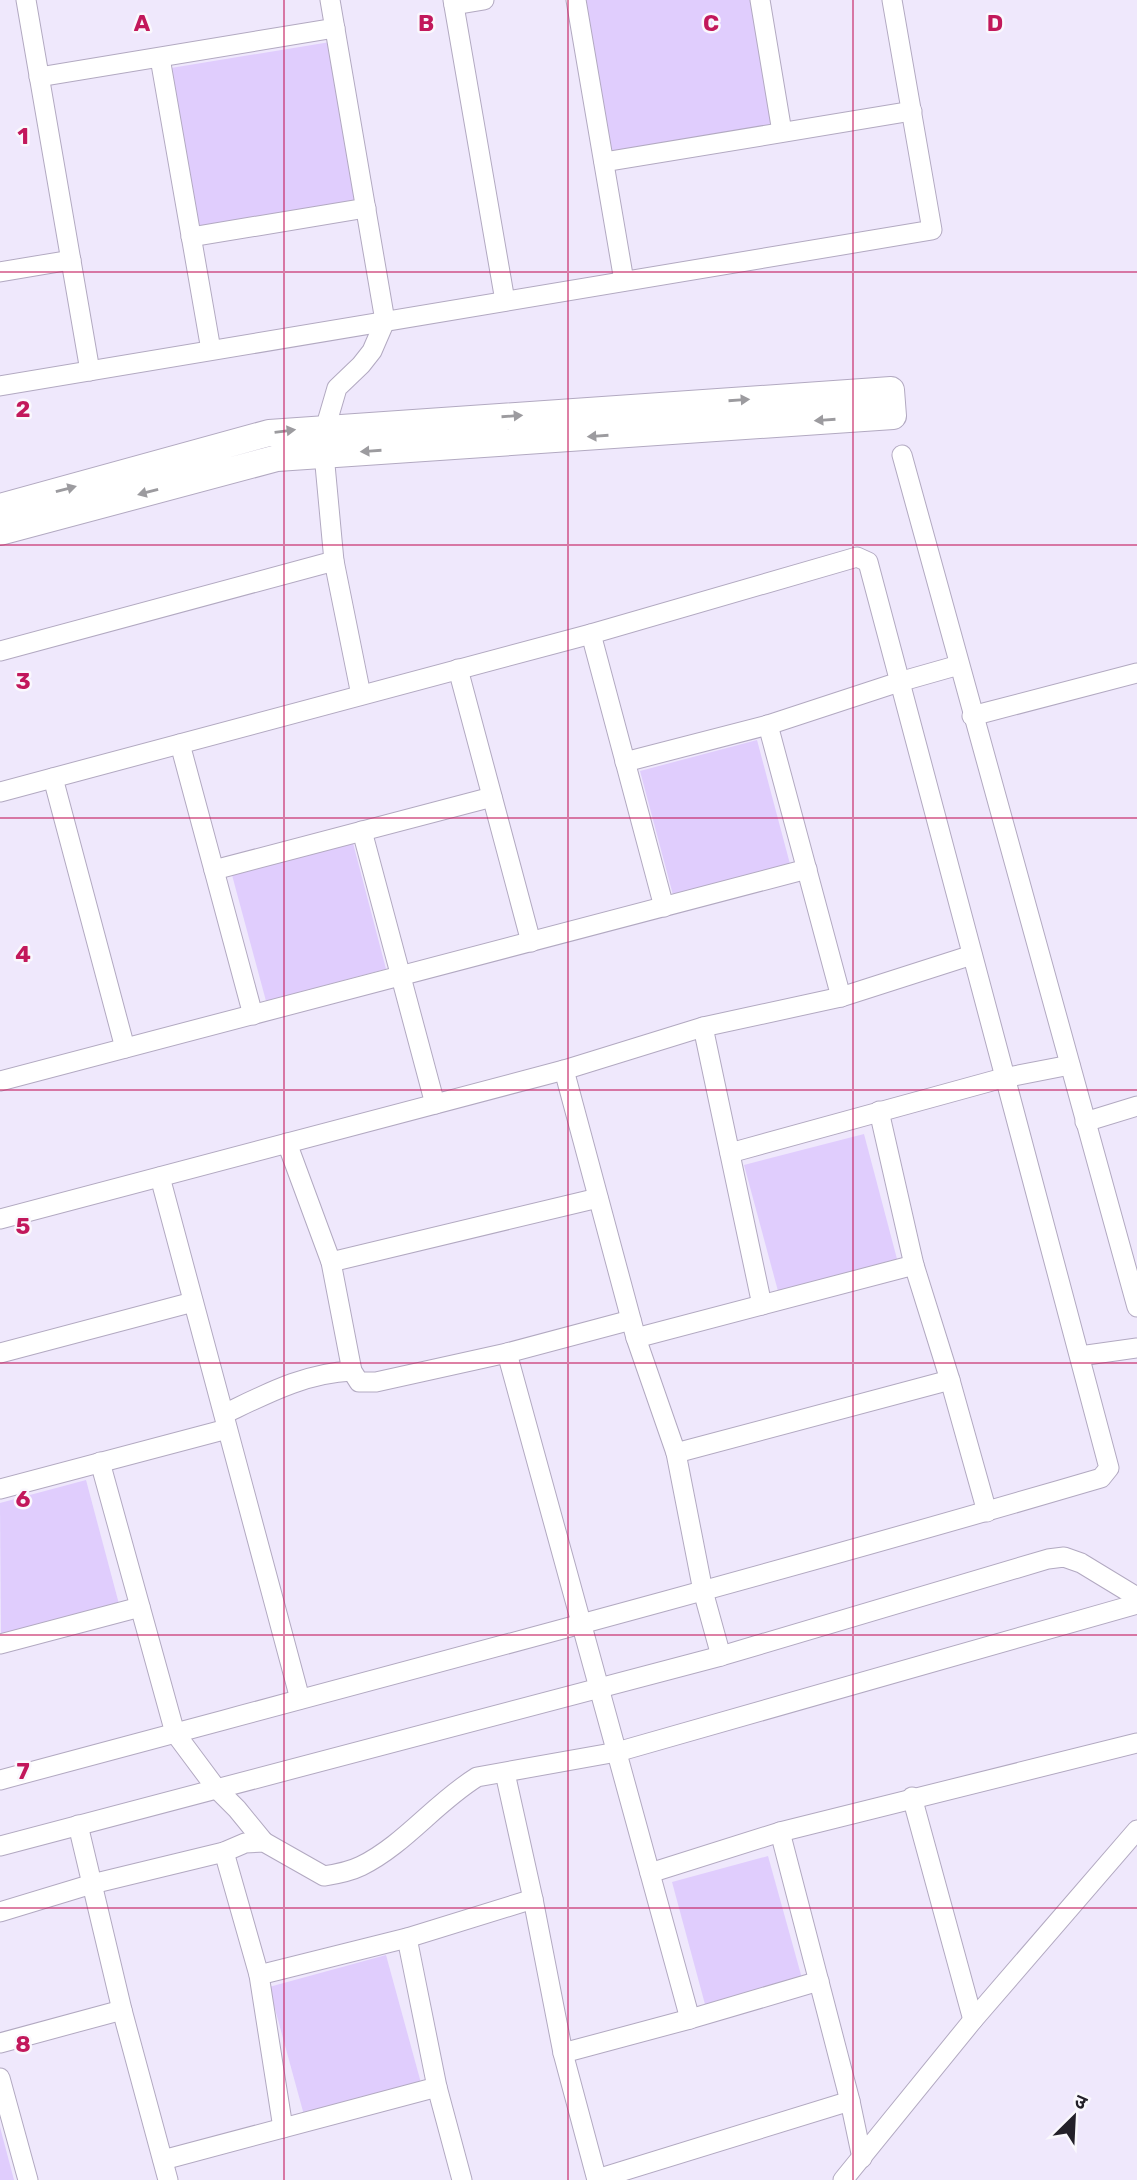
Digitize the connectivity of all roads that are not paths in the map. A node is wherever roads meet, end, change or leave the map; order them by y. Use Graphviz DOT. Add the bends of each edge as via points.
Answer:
graph roads {
  1 [pos="26,0"];
  2 [pos="330,0"];
  3 [pos="484,0"];
  4 [pos="576,0"];
  5 [pos="760,0"];
  6 [pos="892,0"];
  7 [pos="454,2"];
  8 [pos="335,29"];
  9 [pos="160,58"];
  10 [pos="39,77"];
  11 [pos="912,111"];
  12 [pos="782,132"];
  13 [pos="604,162"];
  14 [pos="366,208"];
  15 [pos="191,237"];
  16 [pos="71,260"];
  17 [pos="0,272"];
  18 [pos="624,281"];
  19 [pos="505,301"];
  20 [pos="385,321"];
  21 [pos="211,350"];
  22 [pos="90,371"];
  23 [pos="0,386"];
  24 [pos="892,403"];
  25 [pos="325,441"];
  26 [pos="902,455"];
  27 [pos="0,507"];
  28 [pos="0,532"];
  29 [pos="334,561"];
  30 [pos="591,634"];
  31 [pos="0,651"];
  32 [pos="959,665"];
  33 [pos="458,669"];
  34 [pos="1137,673"];
  35 [pos="899,681"];
  36 [pos="361,695"];
  37 [pos="972,716"];
  38 [pos="768,725"];
  39 [pos="180,744"];
  40 [pos="625,762"];
  41 [pos="53,778"];
  42 [pos="0,792"];
  43 [pos="492,797"];
  44 [pos="362,831"];
  45 [pos="807,869"];
  46 [pos="214,870"];
  47 [pos="664,907"];
  48 [pos="531,942"];
  49 [pos="972,955"];
  50 [pos="401,976"];
  51 [pos="841,997"];
  52 [pos="253,1015"];
  53 [pos="703,1027"];
  54 [pos="125,1048"];
  55 [pos="1070,1065"];
  56 [pos="564,1070"];
  57 [pos="1003,1078"];
  58 [pos="0,1081"];
  59 [pos="435,1104"];
  60 [pos="1137,1106"];
  61 [pos="879,1111"];
  62 [pos="1085,1122"];
  63 [pos="287,1143"];
  64 [pos="730,1153"];
  65 [pos="160,1177"];
  66 [pos="598,1198"];
  67 [pos="0,1219"];
  68 [pos="331,1262"];
  69 [pos="914,1265"];
  70 [pos="194,1302"];
  71 [pos="762,1304"];
  72 [pos="1137,1307"];
  73 [pos="634,1329"];
  74 [pos="1137,1348"];
  75 [pos="0,1353"];
  76 [pos="507,1353"];
  77 [pos="1080,1356"];
  78 [pos="352,1371"];
  79 [pos="950,1380"];
  80 [pos="226,1422"];
  81 [pos="676,1453"];
  82 [pos="100,1462"];
  83 [pos="0,1489"];
  84 [pos="987,1512"];
  85 [pos="704,1591"];
  86 [pos="1137,1597"];
  87 [pos="1137,1604"];
  88 [pos="140,1607"];
  89 [pos="581,1624"];
  90 [pos="0,1644"];
  91 [pos="721,1656"];
  92 [pos="599,1688"];
  93 [pos="300,1699"];
  94 [pos="174,1733"];
  95 [pos="1137,1743"];
  96 [pos="617,1752"];
  97 [pos="505,1773"];
  98 [pos="0,1780"];
  99 [pos="216,1788"];
  100 [pos="912,1797"];
  101 [pos="78,1825"];
  102 [pos="1137,1830"];
  103 [pos="780,1832"];
  104 [pos="264,1842"];
  105 [pos="0,1846"];
  106 [pos="224,1852"];
  107 [pos="650,1873"];
  108 [pos="92,1884"];
  109 [pos="533,1899"];
  110 [pos="0,1912"];
  111 [pos="407,1938"];
  112 [pos="259,1975"];
  113 [pos="820,1981"];
  114 [pos="122,2010"];
  115 [pos="690,2019"];
  116 [pos="973,2020"];
  117 [pos="0,2043"];
  118 [pos="563,2053"];
  119 [pos="0,2078"];
  120 [pos="437,2087"];
  121 [pos="850,2101"];
  122 [pos="282,2128"];
  123 [pos="862,2158"];
  124 [pos="163,2160"];
  125 [pos="28,2180"];
  126 [pos="168,2180"];
  127 [pos="462,2180"];
  128 [pos="597,2180"];
  129 [pos="842,2180"];
  1 -- 10 [label="street"];
  2 -- 8 [label="street"];
  3 -- 7 [label="street"];
  4 -- 13 [label="street"];
  5 -- 12 [label="street"];
  6 -- 11 [label="street"];
  7 -- 19 [label="street"];
  8 -- 9 [label="street"];
  8 -- 14 [label="street"];
  9 -- 10 [label="street"];
  9 -- 15 [label="street"];
  10 -- 16 [label="street"];
  11 -- 12 [label="street"];
  11 -- 18 [label="street" via="932,230"];
  12 -- 13 [label="street"];
  13 -- 18 [label="street"];
  14 -- 15 [label="street"];
  14 -- 20 [label="street"];
  15 -- 21 [label="street"];
  16 -- 17 [label="street"];
  16 -- 22 [label="street"];
  18 -- 19 [label="street"];
  19 -- 20 [label="street"];
  20 -- 21 [label="street"];
  20 -- 25 [label="street" via="372,351 337,388"];
  21 -- 22 [label="street"];
  22 -- 23 [label="street"];
  24 -- 25 [label="street"];
  27 -- 25 [label="street, one-way" via="269,433"];
  25 -- 28 [label="street, one-way"];
  25 -- 29 [label="street"];
  26 -- 32 [label="street"];
  29 -- 31 [label="street"];
  29 -- 36 [label="street"];
  30 -- 33 [label="street"];
  30 -- 35 [label="street" via="857,558 870,565"];
  30 -- 40 [label="street"];
  32 -- 35 [label="street"];
  32 -- 37 [label="street"];
  33 -- 36 [label="street"];
  33 -- 43 [label="street"];
  34 -- 37 [label="street"];
  35 -- 38 [label="street"];
  35 -- 49 [label="street"];
  36 -- 39 [label="street"];
  37 -- 55 [label="street"];
  38 -- 40 [label="street"];
  38 -- 45 [label="street"];
  39 -- 41 [label="street"];
  39 -- 46 [label="street"];
  40 -- 47 [label="street"];
  41 -- 42 [label="street"];
  41 -- 54 [label="street"];
  43 -- 44 [label="street"];
  43 -- 48 [label="street"];
  44 -- 46 [label="street"];
  44 -- 50 [label="street"];
  45 -- 47 [label="street"];
  45 -- 51 [label="street"];
  46 -- 52 [label="street"];
  47 -- 48 [label="street"];
  48 -- 50 [label="street"];
  49 -- 51 [label="street"];
  49 -- 57 [label="street"];
  50 -- 52 [label="street"];
  50 -- 59 [label="street"];
  51 -- 53 [label="street"];
  52 -- 54 [label="street"];
  53 -- 56 [label="street"];
  53 -- 64 [label="street"];
  54 -- 58 [label="street"];
  55 -- 57 [label="street"];
  55 -- 62 [label="street"];
  56 -- 59 [label="street"];
  56 -- 66 [label="street"];
  57 -- 61 [label="street"];
  57 -- 77 [label="street"];
  59 -- 63 [label="street"];
  60 -- 62 [label="street"];
  61 -- 64 [label="street"];
  61 -- 69 [label="street"];
  62 -- 72 [label="street"];
  63 -- 65 [label="street"];
  63 -- 68 [label="street"];
  64 -- 71 [label="street"];
  65 -- 67 [label="street"];
  65 -- 70 [label="street"];
  66 -- 68 [label="street"];
  66 -- 73 [label="street"];
  68 -- 78 [label="street"];
  69 -- 71 [label="street"];
  69 -- 79 [label="street"];
  70 -- 75 [label="street"];
  70 -- 80 [label="street"];
  71 -- 73 [label="street"];
  73 -- 76 [label="street"];
  73 -- 81 [label="street"];
  74 -- 77 [label="street"];
  76 -- 78 [label="street" via="376,1382 359,1382"];
  76 -- 89 [label="street"];
  77 -- 84 [label="street" via="1107,1472 1101,1478"];
  78 -- 80 [label="street" via="290,1383"];
  79 -- 81 [label="street"];
  79 -- 84 [label="street"];
  80 -- 82 [label="street"];
  80 -- 93 [label="street"];
  81 -- 85 [label="street"];
  82 -- 83 [label="street"];
  82 -- 88 [label="street"];
  84 -- 85 [label="street"];
  85 -- 89 [label="street"];
  85 -- 91 [label="street"];
  86 -- 91 [label="street" via="1064,1556"];
  87 -- 96 [label="street"];
  88 -- 90 [label="street"];
  88 -- 94 [label="street"];
  89 -- 92 [label="street"];
  89 -- 93 [label="street"];
  91 -- 92 [label="street"];
  92 -- 96 [label="street"];
  92 -- 99 [label="street"];
  93 -- 94 [label="street"];
  94 -- 98 [label="street"];
  94 -- 99 [label="street"];
  95 -- 100 [label="street"];
  96 -- 97 [label="street"];
  96 -- 107 [label="street"];
  97 -- 104 [label="street" via="477,1777 392,1844 346,1872 324,1876"];
  97 -- 109 [label="street"];
  99 -- 101 [label="street"];
  99 -- 104 [label="street"];
  100 -- 103 [label="street"];
  100 -- 116 [label="street"];
  101 -- 105 [label="street"];
  101 -- 108 [label="street"];
  102 -- 116 [label="street"];
  103 -- 107 [label="street"];
  103 -- 113 [label="street"];
  104 -- 106 [label="street" via="245,1843"];
  106 -- 108 [label="street"];
  106 -- 112 [label="street"];
  107 -- 115 [label="street"];
  108 -- 110 [label="street"];
  108 -- 114 [label="street"];
  109 -- 111 [label="street"];
  109 -- 118 [label="street"];
  111 -- 112 [label="street"];
  111 -- 120 [label="street"];
  112 -- 122 [label="street"];
  113 -- 115 [label="street"];
  113 -- 121 [label="street"];
  114 -- 117 [label="street"];
  114 -- 124 [label="street"];
  115 -- 118 [label="street"];
  116 -- 123 [label="street"];
  118 -- 128 [label="street"];
  119 -- 125 [label="street"];
  120 -- 122 [label="street"];
  120 -- 127 [label="street"];
  121 -- 123 [label="street"];
  121 -- 128 [label="street"];
  122 -- 124 [label="street"];
  123 -- 129 [label="street"];
  124 -- 126 [label="street"];
}
